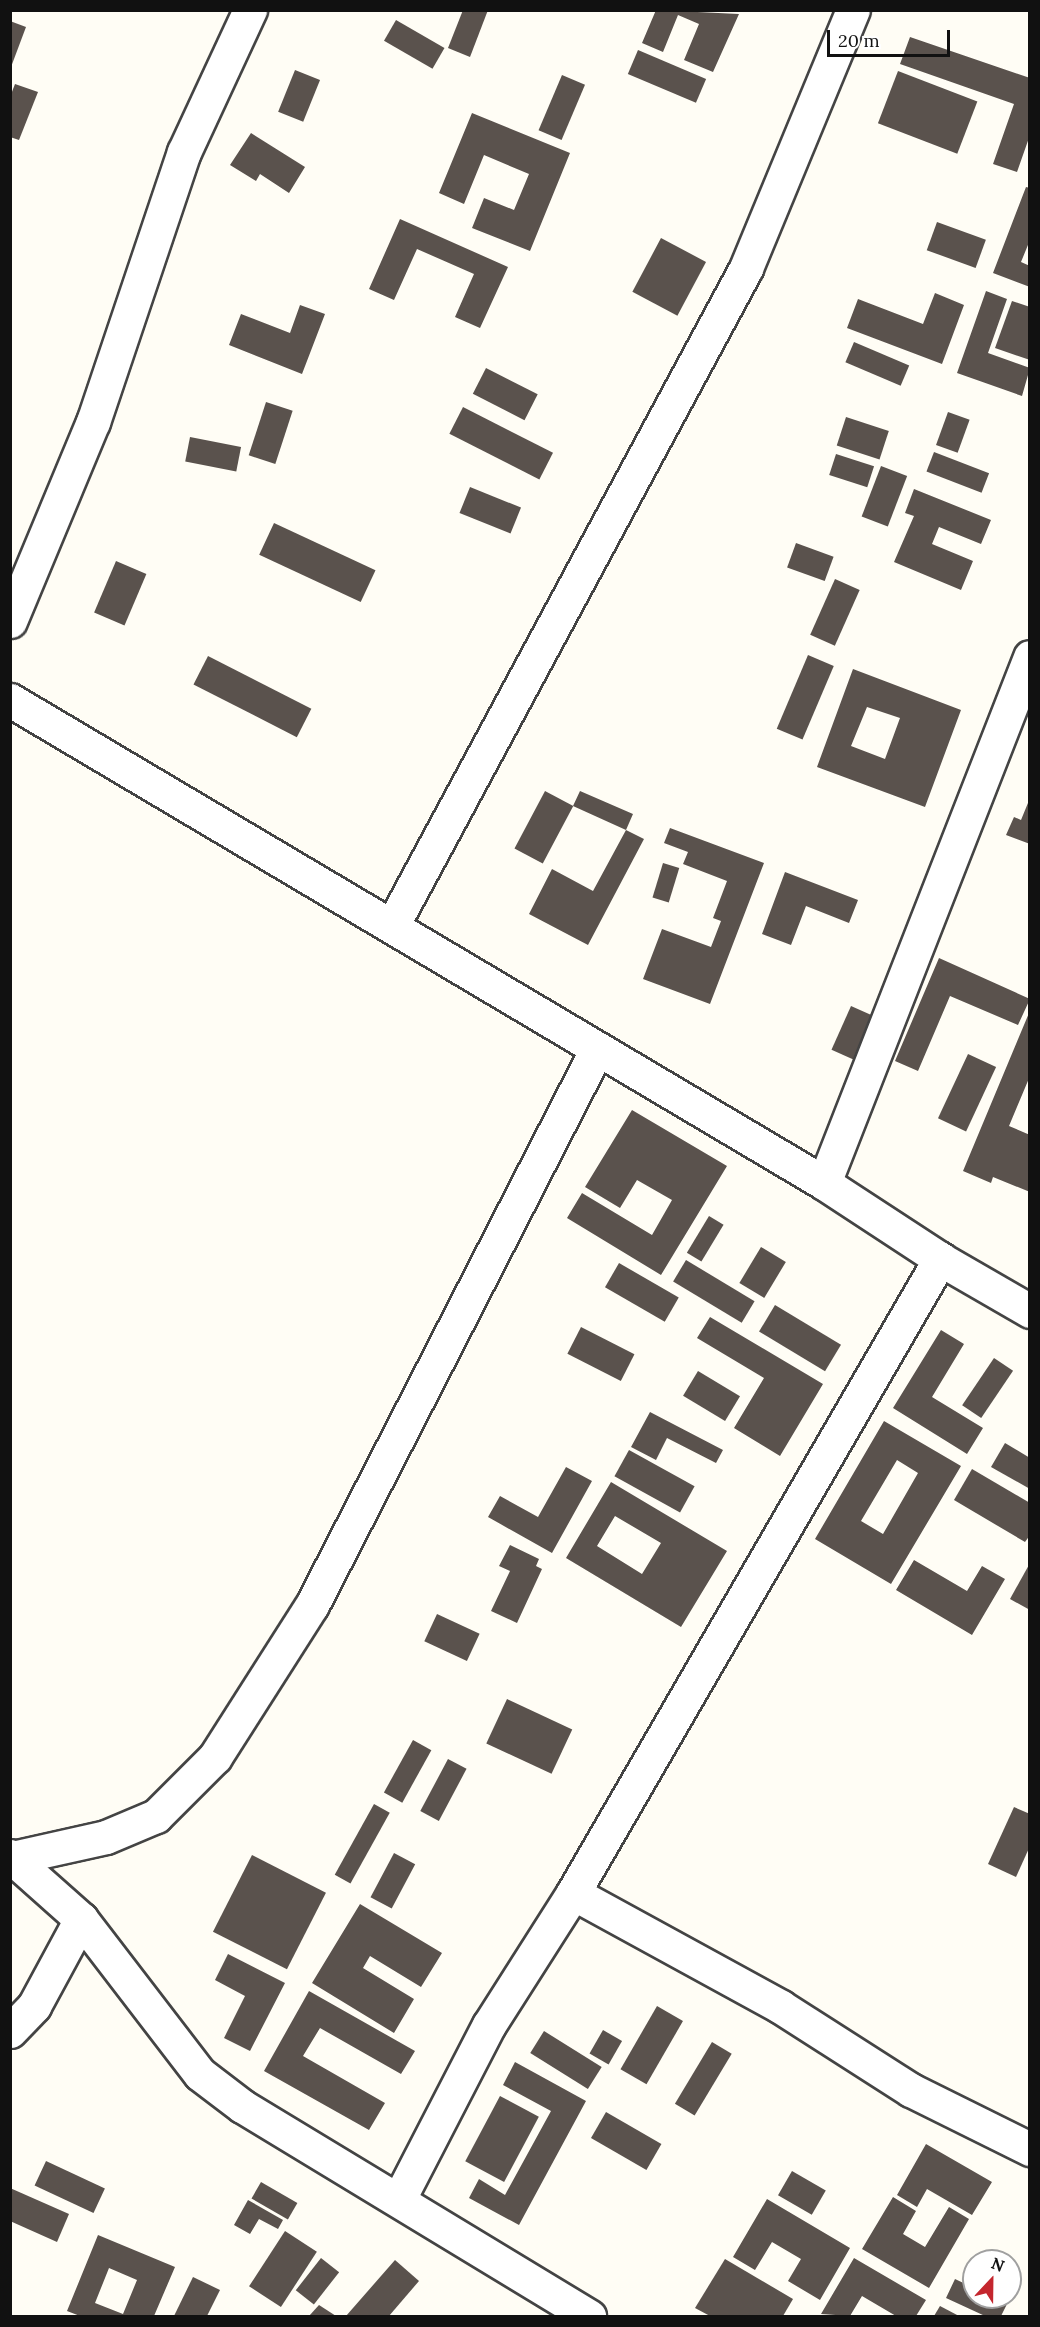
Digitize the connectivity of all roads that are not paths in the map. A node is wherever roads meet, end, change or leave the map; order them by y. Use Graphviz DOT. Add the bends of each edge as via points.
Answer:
graph roads {
  1 [pos="250,10"];
  2 [pos="853,10"];
  3 [pos="10,621"];
  4 [pos="1029,657"];
  5 [pos="10,700"];
  6 [pos="393,924"];
  7 [pos="597,1049"];
  8 [pos="824,1183"];
  9 [pos="940,1259"];
  10 [pos="1027,1307"];
  11 [pos="11,1857"];
  12 [pos="573,1893"];
  13 [pos="81,1919"];
  14 [pos="10,2031"];
  15 [pos="1029,2149"];
  16 [pos="399,2199"];
  17 [pos="589,2316"];
  1 -- 3 [label="street" via="184,152 93,422"];
  2 -- 6 [label="street" via="746,268"];
  4 -- 8 [label="street"];
  5 -- 6 [label="street"];
  6 -- 7 [label="street"];
  7 -- 8 [label="street"];
  7 -- 11 [label="street" via="312,1605 215,1757 156,1816 106,1837"];
  8 -- 9 [label="street"];
  9 -- 10 [label="street"];
  9 -- 12 [label="street"];
  11 -- 13 [label="street"];
  12 -- 15 [label="street" via="781,2007 910,2090"];
  12 -- 16 [label="street" via="489,2025"];
  13 -- 14 [label="street" via="34,2006"];
  13 -- 16 [label="street" via="200,2074 242,2106"];
  16 -- 17 [label="street"];
}
